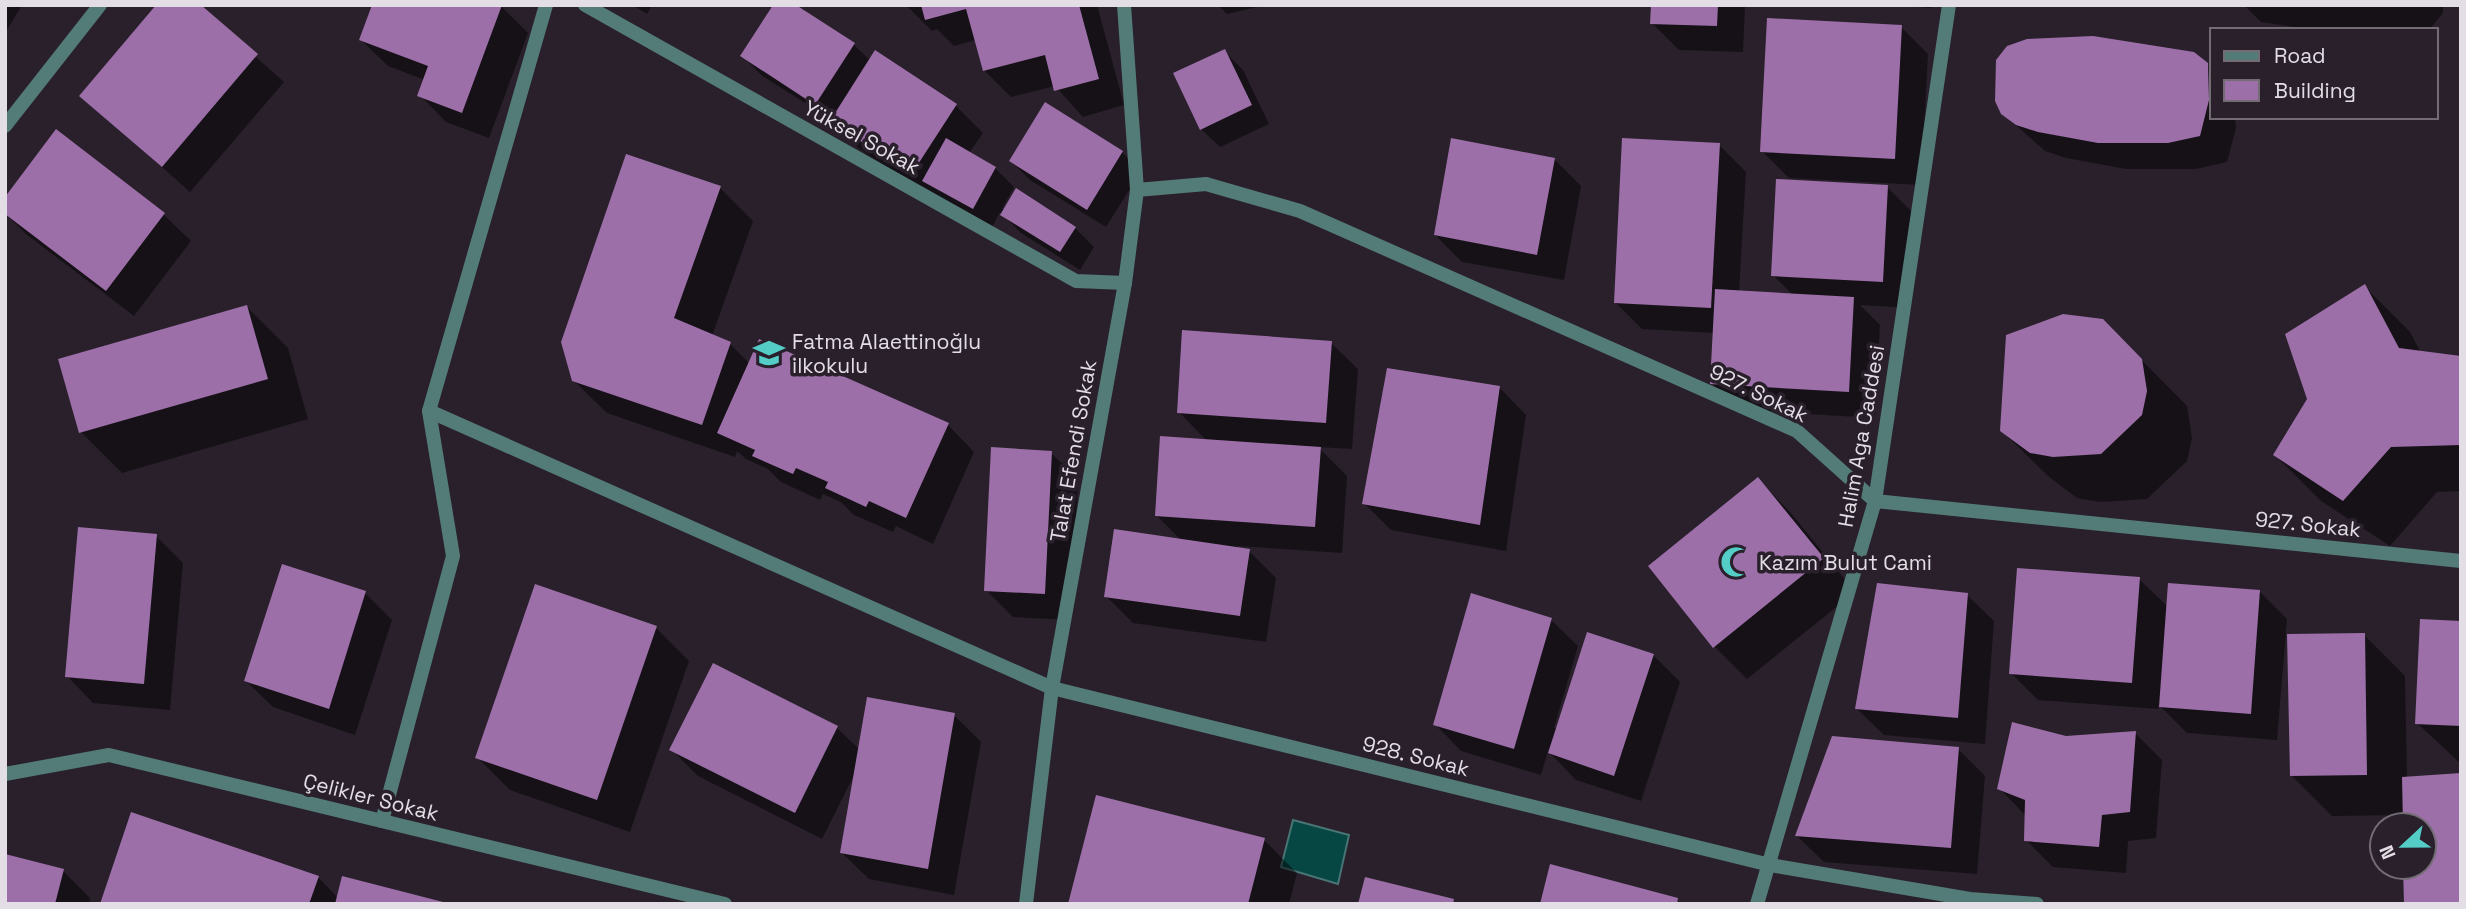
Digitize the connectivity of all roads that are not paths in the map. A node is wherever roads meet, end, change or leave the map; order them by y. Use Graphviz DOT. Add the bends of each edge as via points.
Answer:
graph roads {
  1 [pos="100,5"];
  2 [pos="546,5"];
  3 [pos="585,5"];
  4 [pos="1124,5"];
  5 [pos="1949,5"];
  6 [pos="5,126"];
  7 [pos="1137,190"];
  8 [pos="1125,283"];
  9 [pos="429,411"];
  10 [pos="1875,500"];
  11 [pos="2461,561"];
  12 [pos="1052,688"];
  13 [pos="5,774"];
  14 [pos="382,821"];
  15 [pos="1770,865"];
  16 [pos="725,904"];
  17 [pos="1026,904"];
  18 [pos="1757,904"];
  19 [pos="2037,904"];
  1 -- 6 [label="street"];
  2 -- 9 [label="street"];
  3 -- 8 [label="street, Yüksel Sokak" via="1076,281"];
  4 -- 7 [label="street, Talat Efendi Sokak"];
  5 -- 10 [label="street, Halim Aga Caddesi"];
  7 -- 8 [label="street, Talat Efendi Sokak"];
  7 -- 10 [label="street, 927. Sokak" via="1206,184 1300,211 1797,431"];
  8 -- 12 [label="street, Talat Efendi Sokak"];
  9 -- 12 [label="street, 928. Sokak"];
  9 -- 14 [label="street" via="453,556"];
  10 -- 11 [label="street, 927. Sokak"];
  10 -- 15 [label="street, Halim Aga Caddesi"];
  12 -- 15 [label="street, 928. Sokak"];
  12 -- 17 [label="street, Talat Efendi Sokak"];
  13 -- 14 [label="street, Çelikler Sokak" via="109,755"];
  14 -- 16 [label="street, Çelikler Sokak"];
  15 -- 18 [label="street, Halim Aga Caddesi"];
  15 -- 19 [label="street, 928. Sokak" via="1970,900"];
}
